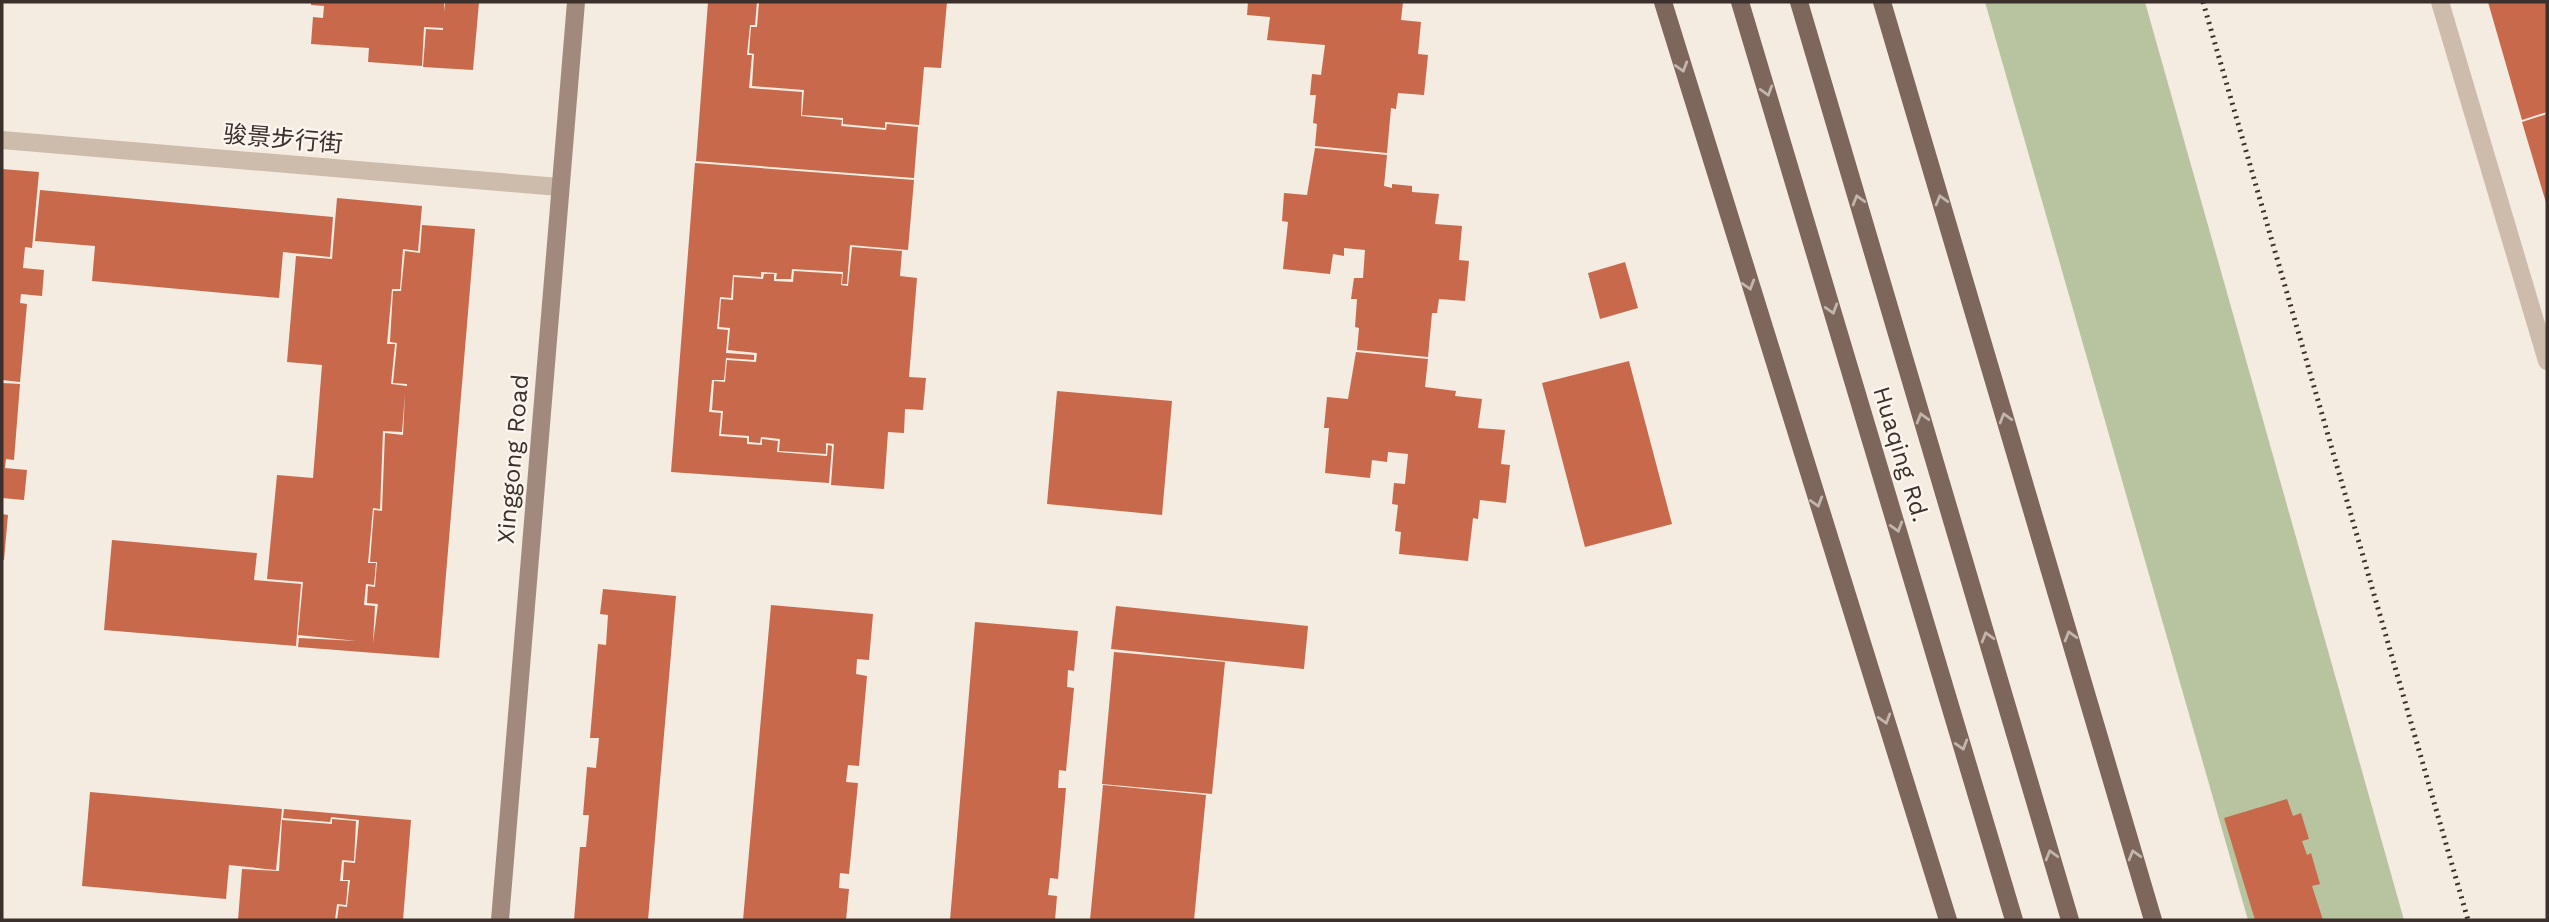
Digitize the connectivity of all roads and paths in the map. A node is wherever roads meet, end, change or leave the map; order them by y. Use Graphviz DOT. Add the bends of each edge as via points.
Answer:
graph roads {
  1 [pos="576,2"];
  2 [pos="1662,2"];
  3 [pos="1741,2"];
  4 [pos="1799,2"];
  5 [pos="1882,2"];
  6 [pos="2440,2"];
  7 [pos="2,140"];
  8 [pos="559,187"];
  9 [pos="2547,361"];
  10 [pos="500,920"];
  11 [pos="1948,920"];
  12 [pos="2014,920"];
  13 [pos="2070,920"];
  14 [pos="2153,920"];
  1 -- 8 [label="street, Xinggong Road"];
  2 -- 11 [label="main road, one-way"];
  3 -- 12 [label="main road, Huaqing Rd., one-way"];
  13 -- 4 [label="main road, Huaqing Rd., one-way"];
  14 -- 5 [label="main road, one-way"];
  6 -- 9 [label="street"];
  7 -- 8 [label="street, 骏景步行街"];
  8 -- 10 [label="street, Xinggong Road"];
}
